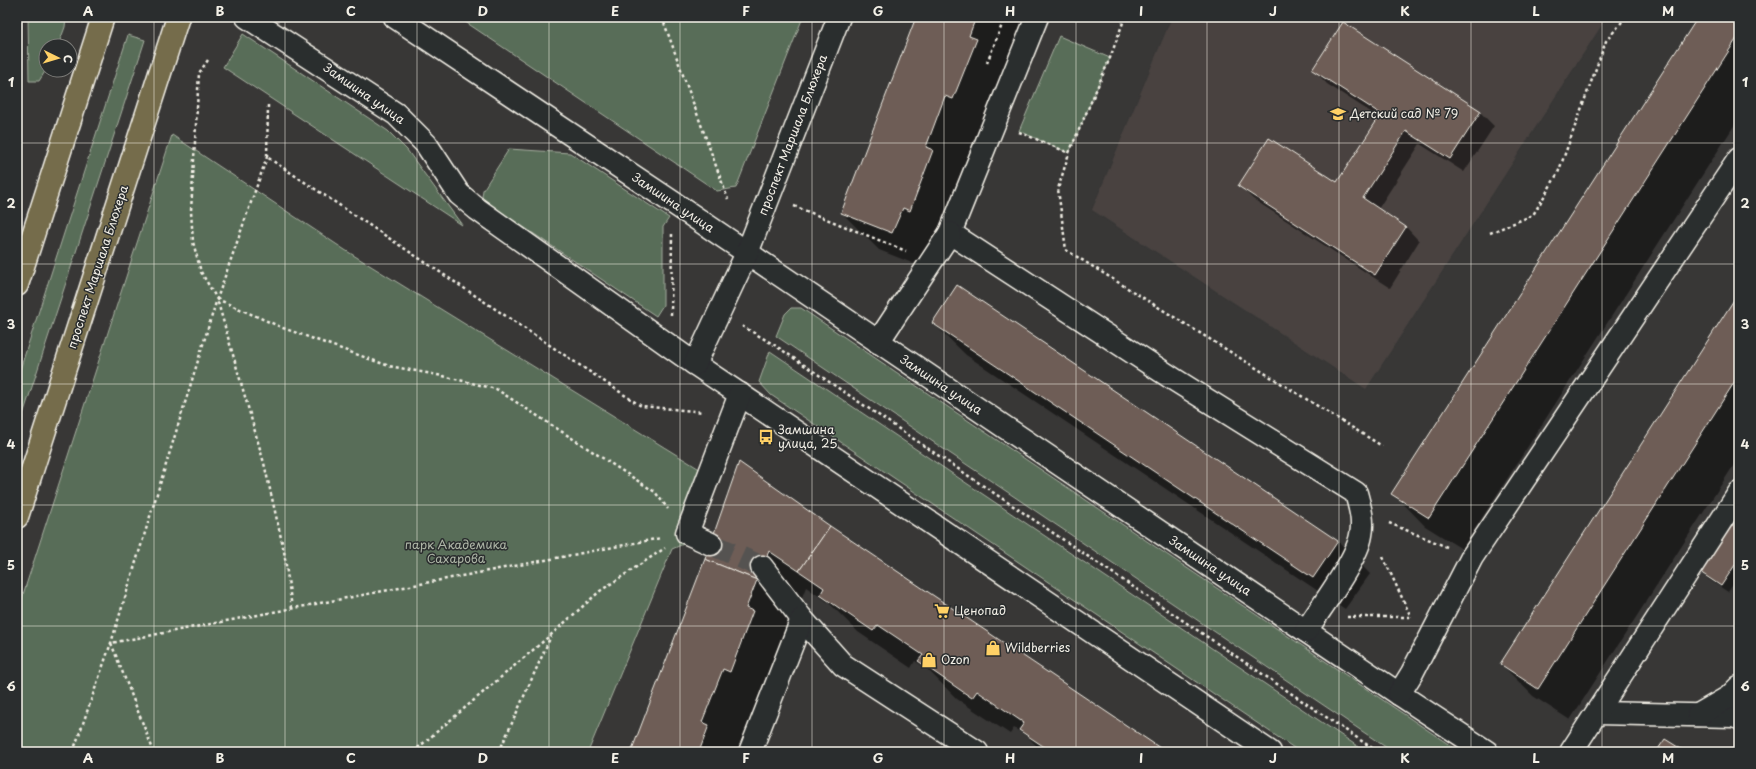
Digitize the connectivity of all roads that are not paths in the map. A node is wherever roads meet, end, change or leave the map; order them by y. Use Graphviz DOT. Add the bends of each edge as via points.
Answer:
graph roads {
  1 [pos="103,17"];
  2 [pos="178,17"];
  3 [pos="247,17"];
  4 [pos="395,17"];
  5 [pos="839,17"];
  6 [pos="1037,17"];
  7 [pos="1739,159"];
  8 [pos="950,233"];
  9 [pos="746,253"];
  10 [pos="17,285"];
  11 [pos="878,342"];
  12 [pos="695,364"];
  13 [pos="740,394"];
  14 [pos="1739,494"];
  15 [pos="17,517"];
  16 [pos="710,544"];
  17 [pos="762,567"];
  18 [pos="802,619"];
  19 [pos="1306,631"];
  20 [pos="1739,687"];
  21 [pos="1399,694"];
  22 [pos="1598,713"];
  23 [pos="1698,715"];
  24 [pos="1739,718"];
  25 [pos="750,752"];
  26 [pos="977,752"];
  27 [pos="1270,752"];
  28 [pos="1487,752"];
  29 [pos="1571,752"];
  1 -- 10 [label="main road"];
  2 -- 15 [label="main road, проспект Маршала Блюхера"];
  3 -- 12 [label="street, Замшина улица" via="396,114 426,144 459,194"];
  4 -- 9 [label="street, Замшина улица"];
  5 -- 9 [label="street, проспект Маршала Блюхера"];
  6 -- 8 [label="street"];
  7 -- 21 [label="street" via="1472,557"];
  8 -- 11 [label="street"];
  8 -- 19 [label="street" via="1175,380 1356,493 1362,513 1361,536 1352,559"];
  9 -- 11 [label="street, Замшина улица"];
  9 -- 12 [label="street, проспект Маршала Блюхера"];
  11 -- 19 [label="street, Замшина улица"];
  12 -- 13 [label="street, Замшина улица"];
  13 -- 16 [label="street" via="687,533"];
  13 -- 27 [label="street, Замшина улица"];
  14 -- 22 [label="street"];
  17 -- 18 [label="street"];
  18 -- 25 [label="street"];
  18 -- 26 [label="street" via="843,665"];
  19 -- 21 [label="street, Замшина улица"];
  20 -- 23 [label="street" via="1729,697"];
  21 -- 28 [label="street, Замшина улица"];
  22 -- 23 [label="street"];
  22 -- 29 [label="street"];
  23 -- 24 [label="street"];
}
